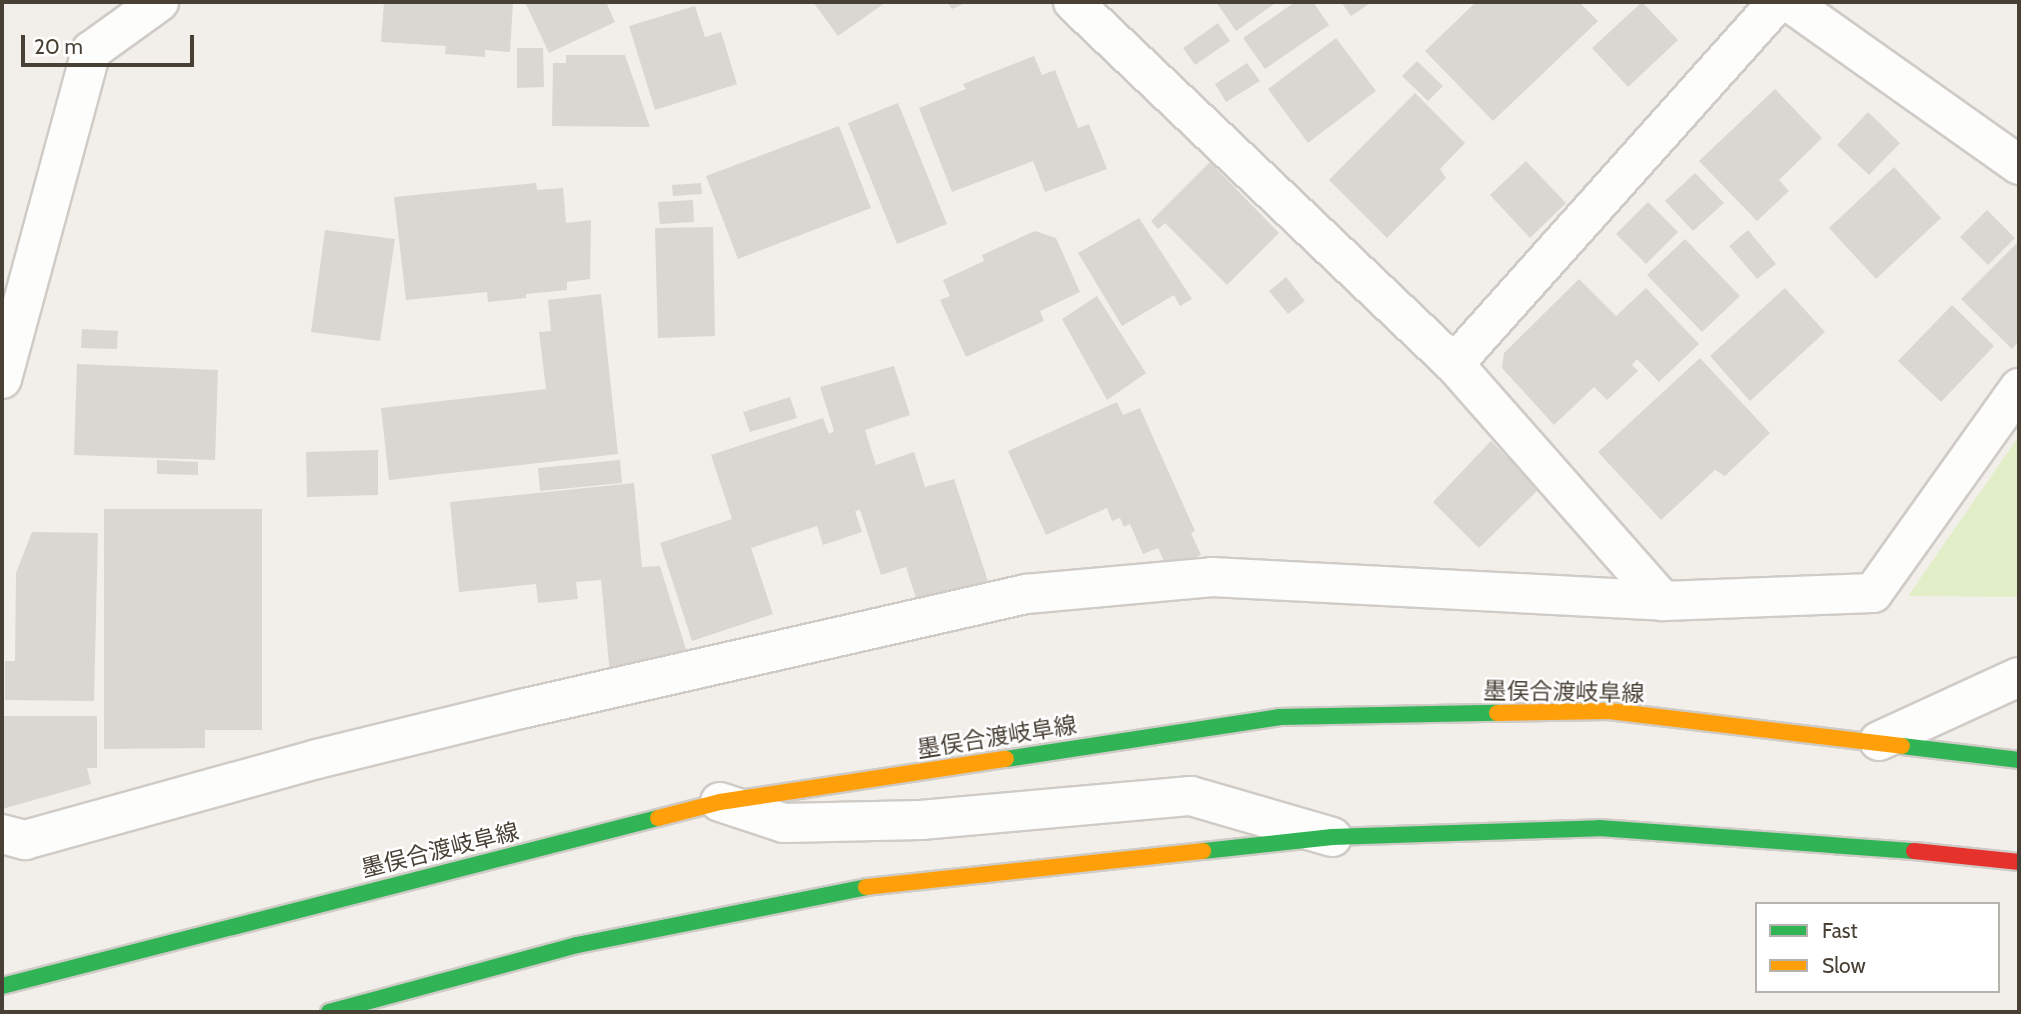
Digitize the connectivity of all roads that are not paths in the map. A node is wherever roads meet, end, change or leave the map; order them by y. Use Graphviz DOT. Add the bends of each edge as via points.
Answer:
graph roads {
  1 [pos="159,2"];
  2 [pos="1073,2"];
  3 [pos="1778,2"];
  4 [pos="1790,2"];
  5 [pos="2019,165"];
  6 [pos="1454,364"];
  7 [pos="2,379"];
  8 [pos="2019,388"];
  9 [pos="1663,601"];
  10 [pos="2019,677"];
  11 [pos="1879,741"];
  12 [pos="2019,760"];
  13 [pos="720,802"];
  14 [pos="2,834"];
  15 [pos="1332,837"];
  16 [pos="2019,862"];
  17 [pos="2,986"];
  18 [pos="329,1012"];
  1 -- 7 [label="street" via="91,51"];
  2 -- 6 [label="street"];
  3 -- 6 [label="street"];
  4 -- 5 [label="street"];
  6 -- 9 [label="street"];
  8 -- 9 [label="street" via="1873,593"];
  9 -- 14 [label="street" via="1212,577 1026,594 317,759 25,840"];
  10 -- 11 [label="street"];
  11 -- 12 [label="main road, 墨俣合渡岐阜線"];
  11 -- 13 [label="main road, 墨俣合渡岐阜線" via="1609,711 1279,717"];
  13 -- 15 [label="street" via="784,823 922,820 1191,796"];
  13 -- 17 [label="main road, 墨俣合渡岐阜線"];
  15 -- 16 [label="main road" via="1599,828 1805,840"];
  15 -- 18 [label="main road" via="849,889 577,945"];
}
